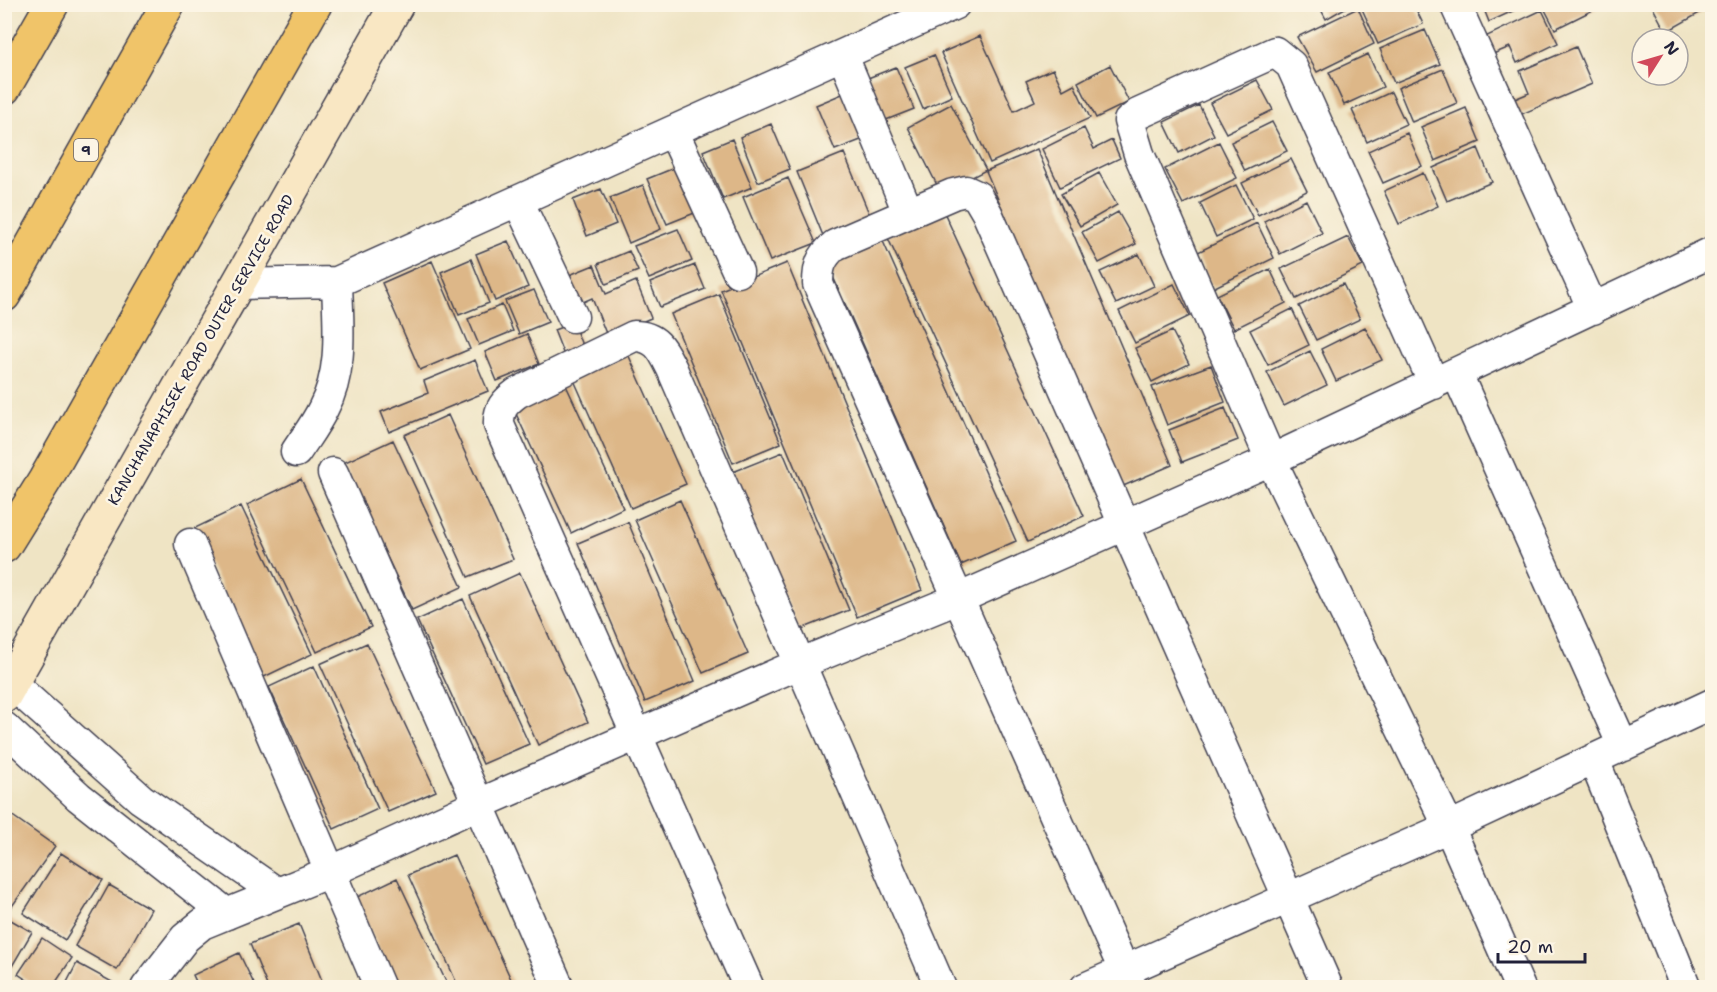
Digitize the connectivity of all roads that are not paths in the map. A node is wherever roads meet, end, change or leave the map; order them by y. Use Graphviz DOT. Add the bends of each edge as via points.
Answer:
graph roads {
  1 [pos="52,4"];
  2 [pos="168,4"];
  3 [pos="315,4"];
  4 [pos="397,4"];
  5 [pos="955,4"];
  6 [pos="1455,4"];
  7 [pos="843,56"];
  8 [pos="4,88"];
  9 [pos="674,133"];
  10 [pos="903,200"];
  11 [pos="518,201"];
  12 [pos="1713,252"];
  13 [pos="738,272"];
  14 [pos="337,282"];
  15 [pos="238,284"];
  16 [pos="4,295"];
  17 [pos="1593,309"];
  18 [pos="573,317"];
  19 [pos="1445,379"];
  20 [pos="296,452"];
  21 [pos="1271,460"];
  22 [pos="333,473"];
  23 [pos="1124,524"];
  24 [pos="190,544"];
  25 [pos="4,546"];
  26 [pos="960,598"];
  27 [pos="799,664"];
  28 [pos="8,690"];
  29 [pos="1713,704"];
  30 [pos="4,727"];
  31 [pos="638,736"];
  32 [pos="1623,746"];
  33 [pos="1594,760"];
  34 [pos="479,804"];
  35 [pos="1449,827"];
  36 [pos="332,871"];
  37 [pos="276,892"];
  38 [pos="1289,898"];
  39 [pos="227,914"];
  40 [pos="170,975"];
  41 [pos="1128,979"];
  42 [pos="146,987"];
  43 [pos="380,987"];
  44 [pos="559,987"];
  45 [pos="749,987"];
  46 [pos="941,987"];
  47 [pos="1085,987"];
  48 [pos="1328,987"];
  49 [pos="1520,987"];
  50 [pos="1686,987"];
  1 -- 8 [label="highway"];
  2 -- 16 [label="highway, 9"];
  3 -- 25 [label="highway"];
  4 -- 15 [label="main road, KANCHANAPHISEK ROAD OUTER SERVICE ROAD"];
  5 -- 7 [label="street"];
  6 -- 17 [label="street"];
  7 -- 9 [label="street"];
  7 -- 10 [label="street"];
  9 -- 11 [label="street"];
  9 -- 13 [label="street"];
  11 -- 14 [label="street"];
  11 -- 18 [label="street"];
  12 -- 17 [label="street"];
  14 -- 15 [label="street"];
  14 -- 20 [label="street" via="339,349 331,388 324,408"];
  15 -- 28 [label="main road, KANCHANAPHISEK ROAD OUTER SERVICE ROAD"];
  17 -- 19 [label="street"];
  19 -- 21 [label="street"];
  19 -- 21 [label="street" via="1291,65 1282,55 1275,52 1138,114 1129,121 1130,132"];
  19 -- 32 [label="street"];
  21 -- 23 [label="street"];
  21 -- 35 [label="street"];
  22 -- 34 [label="street"];
  23 -- 26 [label="street"];
  23 -- 26 [label="street" via="977,196 966,191 953,194 835,244 823,255 818,284"];
  23 -- 38 [label="street"];
  24 -- 36 [label="street"];
  26 -- 27 [label="street"];
  26 -- 41 [label="street"];
  27 -- 31 [label="street"];
  27 -- 31 [label="street" via="663,352 645,336 634,336 517,393 498,414 499,425"];
  27 -- 46 [label="street"];
  28 -- 37 [label="street" via="141,798"];
  29 -- 32 [label="street"];
  30 -- 39 [label="street" via="79,797"];
  31 -- 34 [label="street"];
  31 -- 45 [label="street"];
  32 -- 33 [label="street"];
  33 -- 35 [label="street"];
  33 -- 50 [label="street"];
  34 -- 36 [label="street"];
  34 -- 44 [label="street"];
  35 -- 38 [label="street"];
  35 -- 49 [label="street"];
  36 -- 37 [label="street"];
  36 -- 43 [label="street"];
  37 -- 39 [label="street"];
  38 -- 41 [label="street"];
  38 -- 48 [label="street"];
  39 -- 40 [label="street" via="202,924 185,938"];
  40 -- 42 [label="street"];
  41 -- 47 [label="street"];
}
